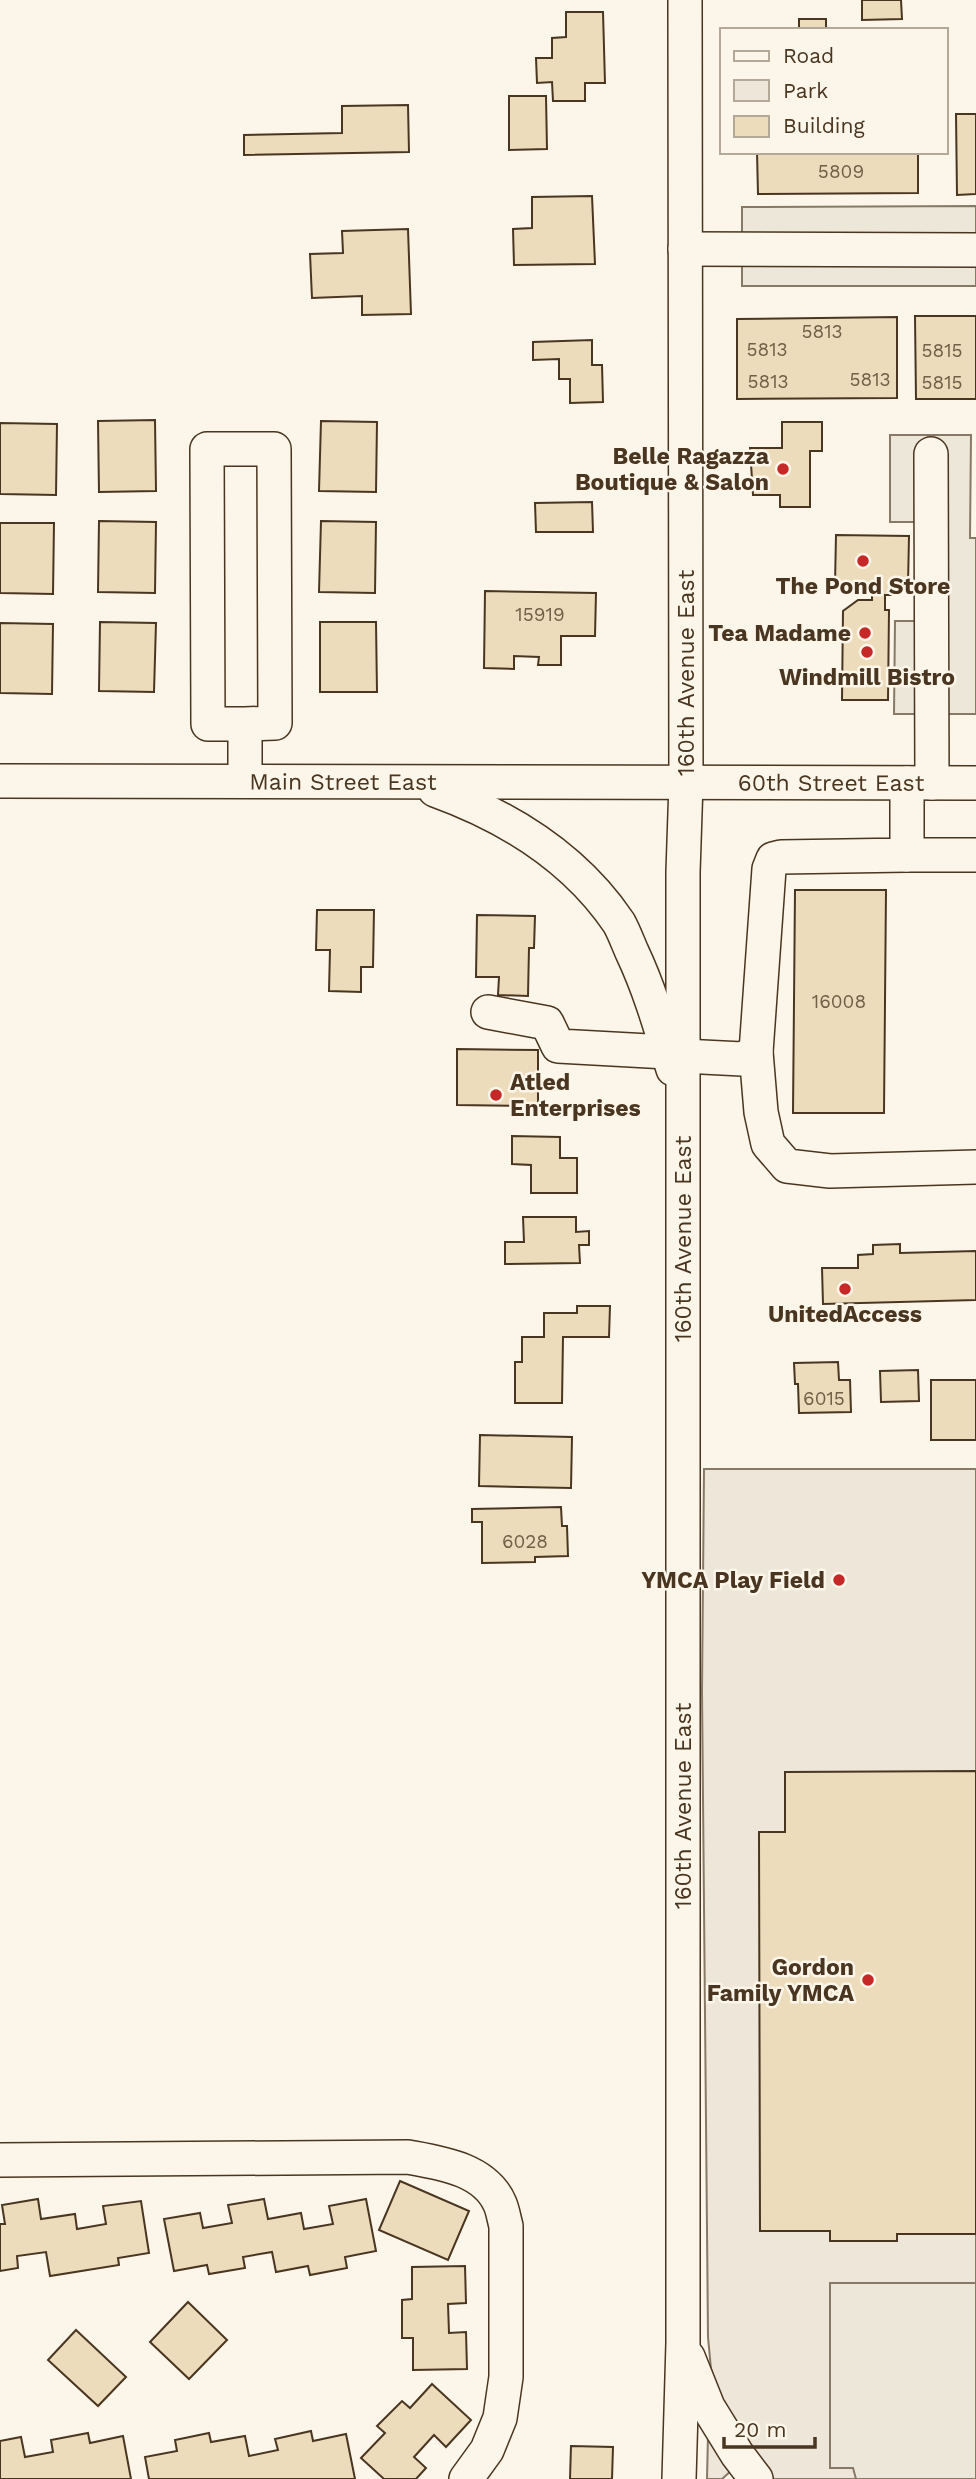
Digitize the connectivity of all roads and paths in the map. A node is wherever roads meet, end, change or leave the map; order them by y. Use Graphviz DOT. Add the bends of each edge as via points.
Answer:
graph roads {
  1 [pos="685,0"];
  2 [pos="685,249"];
  3 [pos="976,250"];
  4 [pos="931,454"];
  5 [pos="245,724"];
  6 [pos="0,780"];
  7 [pos="245,781"];
  8 [pos="413,782"];
  9 [pos="686,783"];
  10 [pos="919,783"];
  11 [pos="976,783"];
  12 [pos="907,855"];
  13 [pos="976,855"];
  14 [pos="488,1012"];
  15 [pos="756,1052"];
  16 [pos="675,1054"];
  17 [pos="976,1167"];
  18 [pos="0,2160"];
  19 [pos="683,2343"];
  20 [pos="466,2479"];
  21 [pos="679,2479"];
  22 [pos="757,2479"];
  1 -- 2 [label="street, 160th Avenue East"];
  2 -- 3 [label="street"];
  2 -- 9 [label="street, 160th Avenue East"];
  4 -- 10 [label="street"];
  5 -- 5 [label="street" via="275,723 274,449 207,449 208,724"];
  5 -- 7 [label="street"];
  6 -- 7 [label="street, Main Street East"];
  7 -- 8 [label="street, Main Street East"];
  8 -- 9 [label="street, Main Street East"];
  8 -- 16 [label="street" via="474,804 523,831 591,888 620,924"];
  9 -- 10 [label="street, 60th Street East"];
  9 -- 16 [label="street, 160th Avenue East"];
  10 -- 11 [label="street, 60th Street East"];
  10 -- 12 [label="street"];
  12 -- 13 [label="street"];
  12 -- 15 [label="street" via="774,859 769,869"];
  14 -- 16 [label="street" via="547,1023 558,1046"];
  15 -- 16 [label="street" via="742,1059"];
  15 -- 17 [label="street" via="768,1144 788,1166 830,1171"];
  16 -- 19 [label="street, 160th Avenue East" via="683,1104"];
  18 -- 20 [label="street" via="408,2157 445,2164 483,2183 499,2202 506,2226 506,2377 500,2418 487,2449"];
  19 -- 21 [label="street, 160th Avenue East"];
  19 -- 22 [label="street" via="708,2407"];
}
